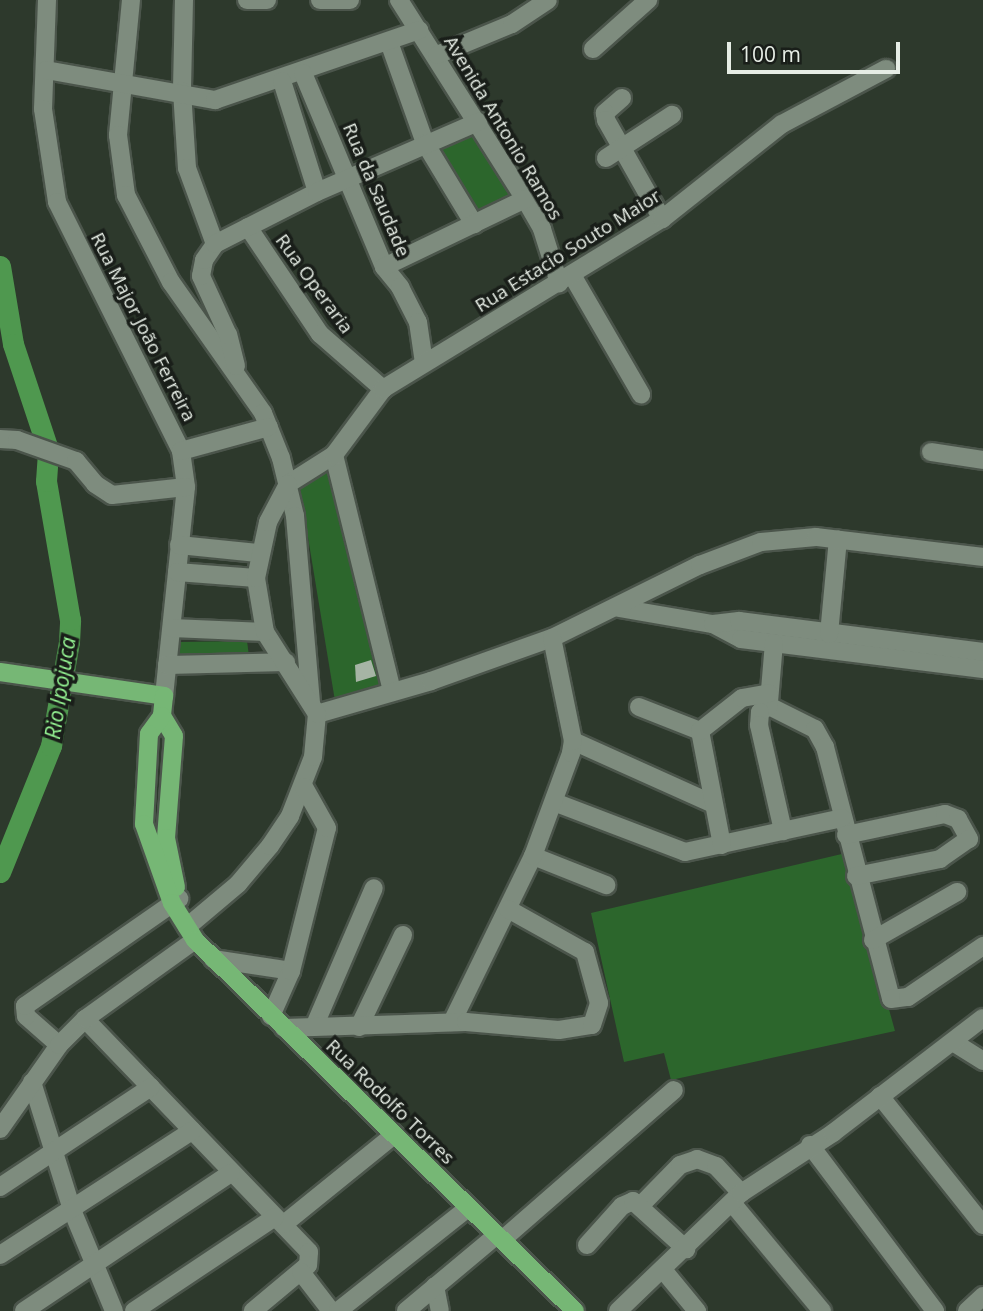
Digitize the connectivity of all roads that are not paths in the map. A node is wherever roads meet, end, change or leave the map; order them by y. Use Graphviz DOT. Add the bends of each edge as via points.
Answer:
graph roads {
  1 [pos="47,0"];
  2 [pos="131,0"];
  3 [pos="184,0"];
  4 [pos="247,0"];
  5 [pos="267,0"];
  6 [pos="320,0"];
  7 [pos="350,0"];
  8 [pos="399,0"];
  9 [pos="548,0"];
  10 [pos="649,0"];
  11 [pos="419,30"];
  12 [pos="389,42"];
  13 [pos="593,49"];
  14 [pos="437,55"];
  15 [pos="886,69"];
  16 [pos="46,70"];
  17 [pos="303,72"];
  18 [pos="282,81"];
  19 [pos="122,83"];
  20 [pos="182,91"];
  21 [pos="622,98"];
  22 [pos="672,115"];
  23 [pos="478,122"];
  24 [pos="425,143"];
  25 [pos="621,148"];
  26 [pos="606,158"];
  27 [pos="348,178"];
  28 [pos="317,192"];
  29 [pos="525,199"];
  30 [pos="662,219"];
  31 [pos="474,224"];
  32 [pos="248,227"];
  33 [pos="215,244"];
  34 [pos="384,267"];
  35 [pos="566,279"];
  36 [pos="424,363"];
  37 [pos="236,371"];
  38 [pos="383,388"];
  39 [pos="641,394"];
  40 [pos="269,427"];
  41 [pos="0,439"];
  42 [pos="181,451"];
  43 [pos="931,452"];
  44 [pos="334,455"];
  45 [pos="983,460"];
  46 [pos="288,484"];
  47 [pos="187,487"];
  48 [pos="838,539"];
  49 [pos="179,545"];
  50 [pos="258,553"];
  51 [pos="983,557"];
  52 [pos="177,572"];
  53 [pos="256,578"];
  54 [pos="619,608"];
  55 [pos="713,624"];
  56 [pos="172,628"];
  57 [pos="265,632"];
  58 [pos="552,638"];
  59 [pos="833,641"];
  60 [pos="774,643"];
  61 [pos="983,652"];
  62 [pos="930,655"];
  63 [pos="286,662"];
  64 [pos="167,665"];
  65 [pos="983,668"];
  66 [pos="0,672"];
  67 [pos="392,692"];
  68 [pos="164,696"];
  69 [pos="769,699"];
  70 [pos="639,707"];
  71 [pos="314,708"];
  72 [pos="162,716"];
  73 [pos="700,731"];
  74 [pos="573,741"];
  75 [pos="145,780"];
  76 [pos="170,780"];
  77 [pos="304,787"];
  78 [pos="554,802"];
  79 [pos="713,804"];
  80 [pos="844,827"];
  81 [pos="783,831"];
  82 [pos="976,839"];
  83 [pos="722,845"];
  84 [pos="533,856"];
  85 [pos="856,876"];
  86 [pos="606,885"];
  87 [pos="374,888"];
  88 [pos="957,891"];
  89 [pos="176,901"];
  90 [pos="508,909"];
  91 [pos="188,928"];
  92 [pos="403,935"];
  93 [pos="873,940"];
  94 [pos="983,946"];
  95 [pos="213,960"];
  96 [pos="291,971"];
  97 [pos="983,1018"];
  98 [pos="85,1019"];
  99 [pos="278,1022"];
  100 [pos="452,1022"];
  101 [pos="314,1027"];
  102 [pos="359,1027"];
  103 [pos="953,1042"];
  104 [pos="59,1045"];
  105 [pos="983,1061"];
  106 [pos="32,1082"];
  107 [pos="151,1087"];
  108 [pos="674,1090"];
  109 [pos="880,1096"];
  110 [pos="0,1129"];
  111 [pos="192,1131"];
  112 [pos="394,1135"];
  113 [pos="810,1145"];
  114 [pos="55,1150"];
  115 [pos="231,1173"];
  116 [pos="0,1187"];
  117 [pos="736,1198"];
  118 [pos="641,1205"];
  119 [pos="468,1207"];
  120 [pos="72,1210"];
  121 [pos="279,1220"];
  122 [pos="983,1225"];
  123 [pos="500,1237"];
  124 [pos="587,1245"];
  125 [pos="686,1249"];
  126 [pos="0,1255"];
  127 [pos="93,1266"];
  128 [pos="664,1271"];
  129 [pos="301,1272"];
  130 [pos="435,1286"];
  131 [pos="983,1296"];
  132 [pos="24,1311"];
  133 [pos="114,1311"];
  134 [pos="134,1311"];
  135 [pos="253,1311"];
  136 [pos="331,1311"];
  137 [pos="338,1311"];
  138 [pos="406,1311"];
  139 [pos="440,1311"];
  140 [pos="575,1311"];
  141 [pos="618,1311"];
  142 [pos="697,1311"];
  143 [pos="822,1311"];
  144 [pos="935,1311"];
  145 [pos="967,1311"];
  1 -- 16 [label="street, Rua Major João Ferreira"];
  2 -- 19 [label="street"];
  3 -- 20 [label="street"];
  4 -- 5 [label="street"];
  6 -- 7 [label="street"];
  8 -- 11 [label="street, Avenida Antonio Ramos"];
  9 -- 14 [label="street" via="512,24"];
  10 -- 13 [label="street"];
  11 -- 12 [label="street"];
  11 -- 14 [label="street, Avenida Antonio Ramos"];
  12 -- 17 [label="street"];
  12 -- 24 [label="street"];
  14 -- 23 [label="street, Avenida Antonio Ramos"];
  15 -- 30 [label="street, Rua Estacio Souto Maior" via="782,124"];
  16 -- 19 [label="street"];
  16 -- 42 [label="street, Rua Major João Ferreira" via="45,130 57,202"];
  17 -- 18 [label="street"];
  17 -- 27 [label="street, Rua da Saudade"];
  18 -- 20 [label="street" via="215,100"];
  18 -- 28 [label="street"];
  19 -- 20 [label="street"];
  19 -- 37 [label="street" via="119,155 132,211 171,282"];
  20 -- 33 [label="street" via="190,186"];
  21 -- 25 [label="street" via="605,116"];
  22 -- 25 [label="street"];
  23 -- 24 [label="street"];
  23 -- 29 [label="street, Avenida Antonio Ramos"];
  24 -- 27 [label="street"];
  24 -- 31 [label="street"];
  25 -- 26 [label="street"];
  25 -- 30 [label="street"];
  27 -- 28 [label="street"];
  27 -- 34 [label="street, Rua da Saudade"];
  28 -- 32 [label="street"];
  29 -- 31 [label="street"];
  29 -- 35 [label="street, Avenida Antonio Ramos"];
  30 -- 35 [label="street, Rua Estacio Souto Maior"];
  31 -- 34 [label="street"];
  32 -- 33 [label="street"];
  32 -- 38 [label="street, Rua Operaria" via="320,334"];
  33 -- 37 [label="street" via="204,260 201,276 228,335"];
  34 -- 36 [label="street, Rua da Saudade" via="418,322"];
  35 -- 36 [label="street, Rua Estacio Souto Maior"];
  35 -- 39 [label="street, Avenida Antonio Ramos"];
  36 -- 38 [label="street, Rua Estacio Souto Maior"];
  37 -- 40 [label="street"];
  38 -- 44 [label="street, Rua Estacio Souto Maior"];
  40 -- 42 [label="street"];
  40 -- 46 [label="street"];
  41 -- 47 [label="street" via="76,461 95,484 112,495"];
  42 -- 47 [label="street, Rua Major João Ferreira"];
  43 -- 45 [label="street"];
  44 -- 46 [label="street, Rua Estacio Souto Maior"];
  44 -- 67 [label="street"];
  46 -- 50 [label="street"];
  46 -- 71 [label="street" via="305,598"];
  47 -- 49 [label="street, Rua Major João Ferreira"];
  48 -- 51 [label="street"];
  48 -- 54 [label="street" via="788,537 761,542 700,565"];
  48 -- 59 [label="street"];
  49 -- 50 [label="street"];
  49 -- 52 [label="street, Rua Major João Ferreira"];
  50 -- 53 [label="street"];
  52 -- 53 [label="street"];
  52 -- 56 [label="street, Rua Major João Ferreira"];
  53 -- 57 [label="street"];
  54 -- 55 [label="street"];
  54 -- 58 [label="street"];
  55 -- 59 [label="street" via="739,621"];
  55 -- 60 [label="street" via="741,639"];
  56 -- 57 [label="street"];
  56 -- 64 [label="street, Rua Major João Ferreira"];
  57 -- 63 [label="street"];
  58 -- 67 [label="street"];
  58 -- 74 [label="street"];
  59 -- 60 [label="street"];
  59 -- 62 [label="street"];
  60 -- 69 [label="street"];
  61 -- 62 [label="street"];
  62 -- 65 [label="street"];
  63 -- 64 [label="street"];
  63 -- 71 [label="street"];
  64 -- 68 [label="street, Rua Major João Ferreira"];
  66 -- 68 [label="main road"];
  67 -- 71 [label="street"];
  68 -- 72 [label="main road, Rua Major João Ferreira"];
  69 -- 73 [label="street" via="742,698"];
  69 -- 80 [label="street" via="821,738"];
  69 -- 81 [label="street" via="760,712 759,725"];
  70 -- 73 [label="street"];
  71 -- 77 [label="street"];
  72 -- 75 [label="main road, Rua Major João Ferreira" via="149,734"];
  72 -- 76 [label="main road, Rua Major João Ferreira" via="174,736"];
  73 -- 79 [label="street"];
  74 -- 78 [label="street"];
  74 -- 79 [label="street"];
  75 -- 76 [label="main road"];
  75 -- 89 [label="main road, Rua Major João Ferreira" via="145,824"];
  76 -- 89 [label="main road, Rua Major João Ferreira" via="166,838"];
  77 -- 91 [label="street" via="270,846 238,884"];
  77 -- 96 [label="street" via="327,828"];
  78 -- 83 [label="street" via="669,849 685,852"];
  78 -- 84 [label="street"];
  79 -- 83 [label="street"];
  80 -- 81 [label="street"];
  80 -- 82 [label="street" via="945,814 958,819"];
  80 -- 85 [label="street"];
  81 -- 83 [label="street"];
  82 -- 85 [label="street" via="940,859"];
  84 -- 86 [label="street"];
  84 -- 90 [label="street"];
  85 -- 93 [label="street"];
  87 -- 101 [label="street"];
  88 -- 93 [label="street"];
  89 -- 91 [label="main road, Rua Major João Ferreira"];
  89 -- 104 [label="street" via="31,1000 24,1011"];
  90 -- 100 [label="street"];
  90 -- 100 [label="street" via="580,947 593,968 599,1003 592,1025 559,1030"];
  91 -- 95 [label="main road, Rua Rodolfo Torres"];
  91 -- 98 [label="street"];
  92 -- 102 [label="street"];
  93 -- 94 [label="street" via="886,993 902,1000"];
  95 -- 96 [label="street"];
  95 -- 99 [label="main road, Rua Rodolfo Torres"];
  96 -- 99 [label="street"];
  97 -- 103 [label="street"];
  98 -- 104 [label="street"];
  98 -- 107 [label="street"];
  99 -- 101 [label="street"];
  99 -- 112 [label="main road, Rua Rodolfo Torres"];
  100 -- 102 [label="street"];
  101 -- 102 [label="street"];
  103 -- 105 [label="street"];
  103 -- 109 [label="street"];
  104 -- 106 [label="street"];
  106 -- 110 [label="street"];
  106 -- 114 [label="street"];
  107 -- 111 [label="street"];
  107 -- 114 [label="street"];
  108 -- 123 [label="street"];
  109 -- 113 [label="street"];
  109 -- 122 [label="street"];
  111 -- 115 [label="street"];
  111 -- 120 [label="street"];
  112 -- 119 [label="main road, Rua Rodolfo Torres"];
  112 -- 121 [label="street"];
  113 -- 117 [label="street"];
  113 -- 144 [label="street"];
  114 -- 116 [label="street"];
  114 -- 120 [label="street"];
  115 -- 121 [label="street"];
  115 -- 127 [label="street"];
  117 -- 118 [label="street" via="716,1166 697,1158 680,1165"];
  117 -- 125 [label="street"];
  117 -- 143 [label="street"];
  118 -- 124 [label="street" via="628,1201"];
  118 -- 125 [label="street"];
  119 -- 123 [label="main road, Rua Rodolfo Torres"];
  119 -- 137 [label="street"];
  120 -- 126 [label="street"];
  120 -- 127 [label="street"];
  121 -- 129 [label="street" via="309,1252 310,1261"];
  121 -- 134 [label="street"];
  123 -- 130 [label="street"];
  123 -- 140 [label="main road, Rua Rodolfo Torres"];
  125 -- 128 [label="street"];
  127 -- 132 [label="street"];
  127 -- 133 [label="street"];
  128 -- 141 [label="street"];
  128 -- 142 [label="street"];
  129 -- 135 [label="street"];
  129 -- 136 [label="street"];
  130 -- 138 [label="street"];
  130 -- 139 [label="street"];
  131 -- 145 [label="street"];
}
